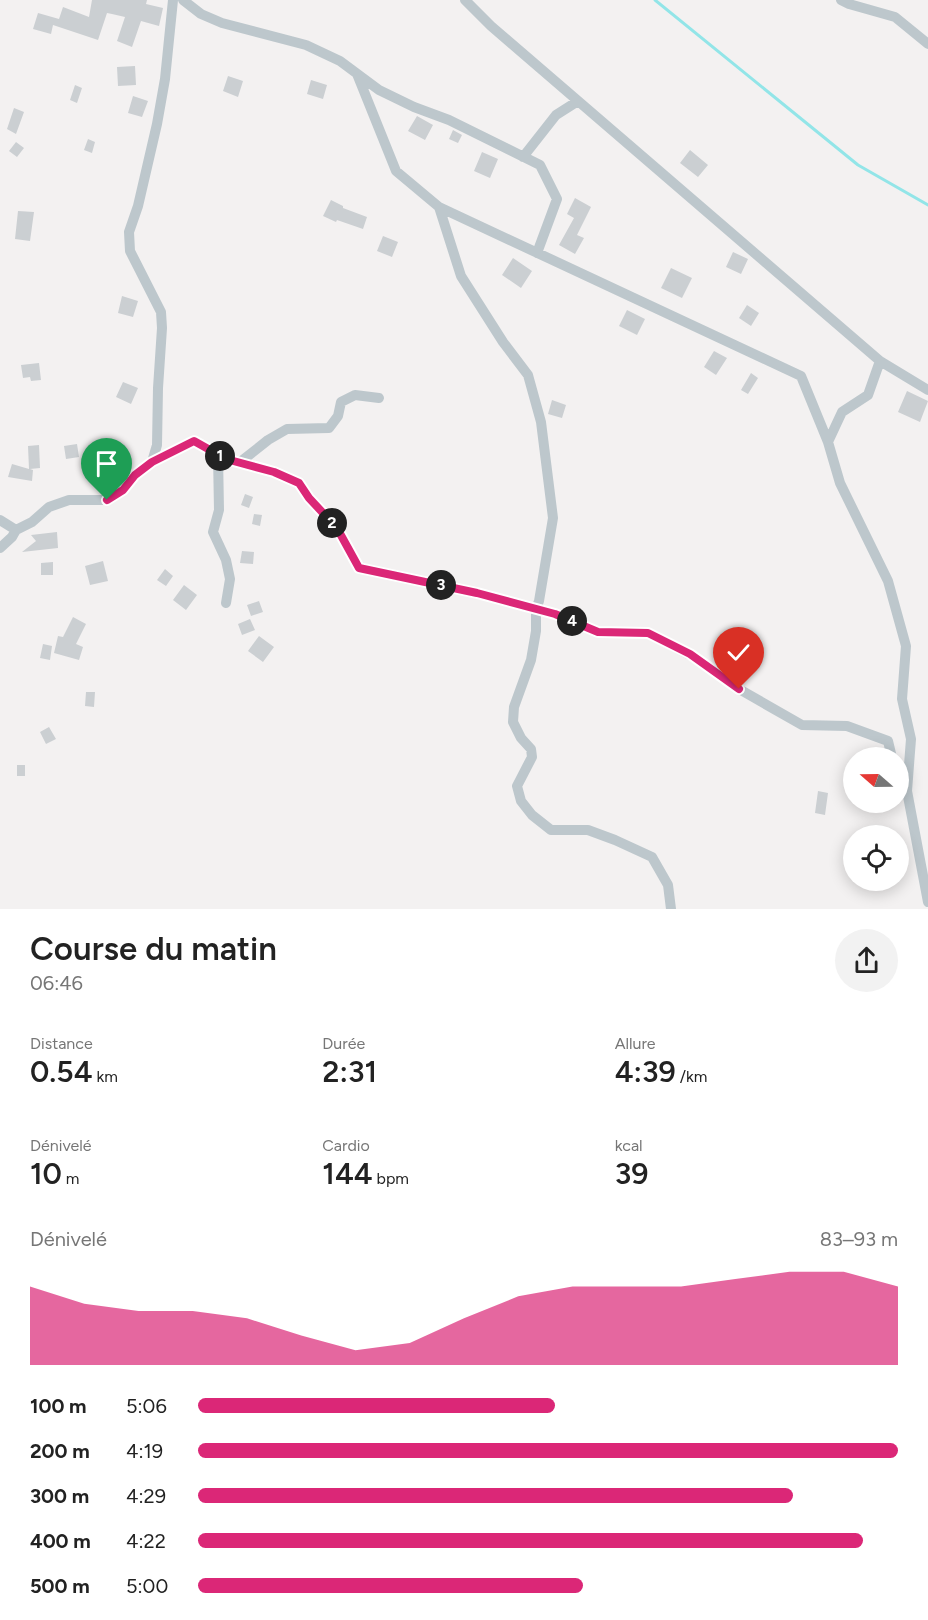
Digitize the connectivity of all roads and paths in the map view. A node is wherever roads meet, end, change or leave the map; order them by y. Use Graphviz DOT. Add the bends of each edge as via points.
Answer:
graph roads {
  1 [pos="173,0"];
  2 [pos="183,0"];
  3 [pos="465,0"];
  4 [pos="841,0"];
  5 [pos="928,44"];
  6 [pos="357,74"];
  7 [pos="578,101"];
  8 [pos="524,157"];
  9 [pos="439,207"];
  10 [pos="537,253"];
  11 [pos="880,361"];
  12 [pos="928,390"];
  13 [pos="379,398"];
  14 [pos="828,442"];
  15 [pos="218,455"];
  16 [pos="152,462"];
  17 [pos="238,463"];
  18 [pos="0,520"];
  19 [pos="15,530"];
  20 [pos="0,548"];
  21 [pos="226,603"];
  22 [pos="536,609"];
  23 [pos="889,747"];
  24 [pos="909,765"];
  25 [pos="909,802"];
  26 [pos="928,902"];
  27 [pos="671,909"];
  1 -- 16 [label="street" via="157,124 129,231 130,251 161,312 157,445"];
  2 -- 6 [label="street" via="222,23 306,45"];
  3 -- 7 [label="street"];
  4 -- 5 [label="street" via="895,17"];
  6 -- 8 [label="street" via="379,90"];
  6 -- 9 [label="street" via="396,171"];
  7 -- 8 [label="street" via="556,115"];
  7 -- 11 [label="street"];
  8 -- 10 [label="street" via="540,165 556,199"];
  9 -- 10 [label="street"];
  9 -- 22 [label="street" via="461,276 528,375 541,422 553,518"];
  10 -- 14 [label="street" via="801,376"];
  11 -- 12 [label="street"];
  11 -- 14 [label="street" via="868,395 842,412"];
  13 -- 17 [label="street" via="355,395 341,402 338,416 329,428 286,429"];
  14 -- 24 [label="street" via="840,483 888,581 906,646 902,699 911,739"];
  15 -- 16 [label="street" via="194,441"];
  15 -- 17 [label="street"];
  15 -- 21 [label="street" via="219,510 213,531 230,579"];
  16 -- 19 [label="street" via="107,500 69,500 50,507"];
  17 -- 22 [label="street" via="299,483 337,528 359,568"];
  18 -- 19 [label="street"];
  19 -- 20 [label="street"];
  22 -- 23 [label="street" via="598,632 648,633 690,654 739,689 802,725 847,726 888,741"];
  22 -- 27 [label="street" via="531,660 514,707 513,722 531,749 532,758 517,786 520,801 551,830 588,830 652,857 668,885"];
  25 -- 26 [label="street"];
}
